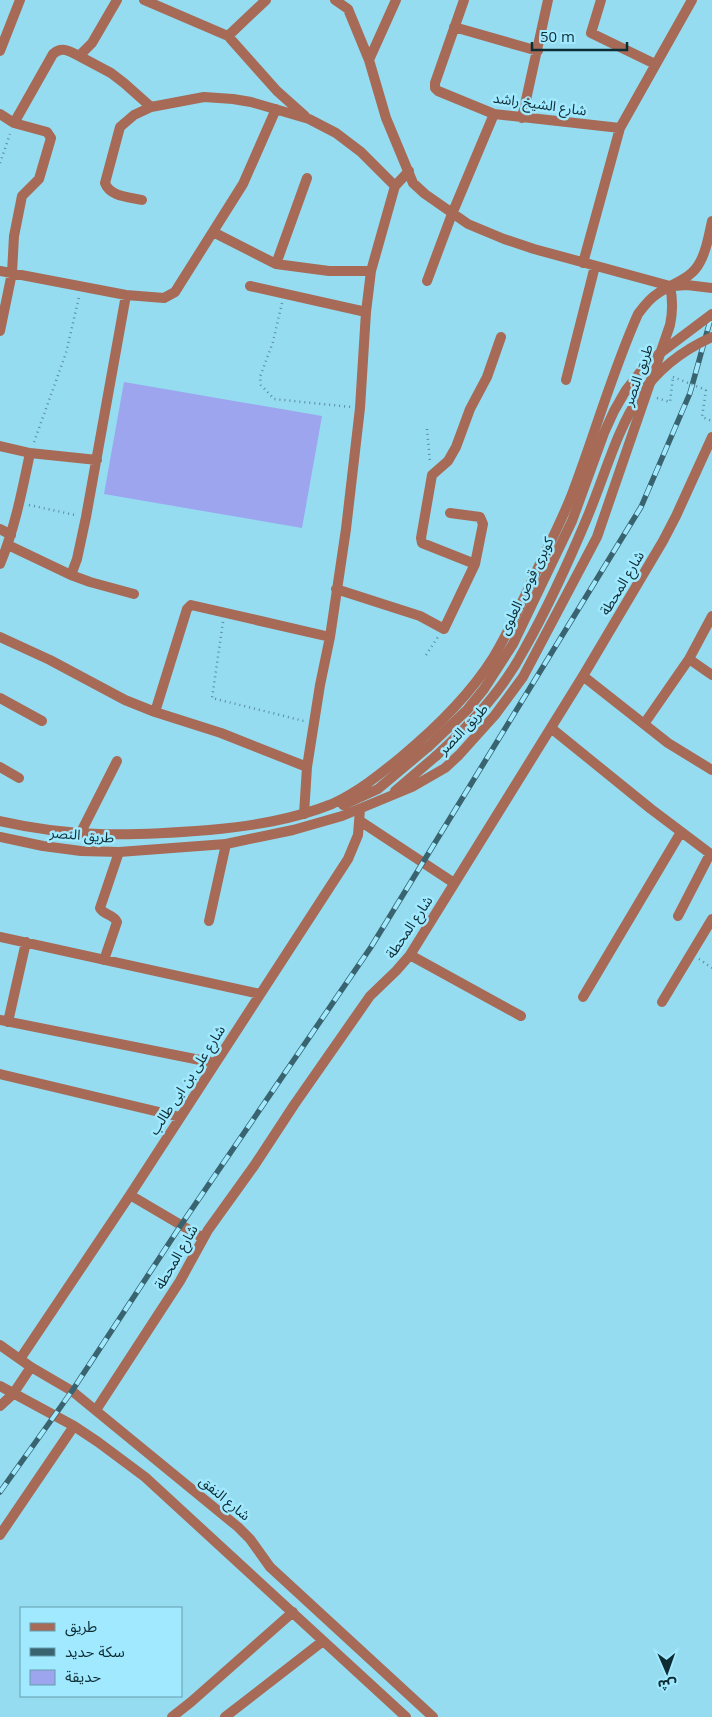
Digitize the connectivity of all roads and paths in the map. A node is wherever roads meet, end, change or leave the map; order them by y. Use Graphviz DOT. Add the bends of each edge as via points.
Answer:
graph roads {
  1 [pos="20,0"];
  2 [pos="117,0"];
  3 [pos="144,0"];
  4 [pos="266,0"];
  5 [pos="336,0"];
  6 [pos="396,0"];
  7 [pos="464,0"];
  8 [pos="548,0"];
  9 [pos="601,0"];
  10 [pos="692,0"];
  11 [pos="348,4"];
  12 [pos="454,26"];
  13 [pos="228,36"];
  14 [pos="0,51"];
  15 [pos="538,51"];
  16 [pos="79,56"];
  17 [pos="369,60"];
  18 [pos="656,64"];
  19 [pos="151,107"];
  20 [pos="276,109"];
  21 [pos="0,114"];
  22 [pos="494,114"];
  23 [pos="522,118"];
  24 [pos="308,119"];
  25 [pos="14,123"];
  26 [pos="620,128"];
  27 [pos="0,163"];
  28 [pos="409,172"];
  29 [pos="307,178"];
  30 [pos="395,186"];
  31 [pos="142,200"];
  32 [pos="452,214"];
  33 [pos="712,221"];
  34 [pos="213,232"];
  35 [pos="583,263"];
  36 [pos="276,264"];
  37 [pos="595,266"];
  38 [pos="0,271"];
  39 [pos="371,271"];
  40 [pos="12,273"];
  41 [pos="427,281"];
  42 [pos="250,286"];
  43 [pos="670,286"];
  44 [pos="81,287"];
  45 [pos="712,288"];
  46 [pos="284,294"];
  47 [pos="126,295"];
  48 [pos="366,312"];
  49 [pos="712,314"];
  50 [pos="0,331"];
  51 [pos="501,337"];
  52 [pos="712,337"];
  53 [pos="566,380"];
  54 [pos="646,394"];
  55 [pos="360,408"];
  56 [pos="712,422"];
  57 [pos="427,428"];
  58 [pos="712,437"];
  59 [pos="0,446"];
  60 [pos="30,453"];
  61 [pos="97,460"];
  62 [pos="432,475"];
  63 [pos="20,502"];
  64 [pos="450,514"];
  65 [pos="86,517"];
  66 [pos="0,529"];
  67 [pos="9,540"];
  68 [pos="0,564"];
  69 [pos="475,564"];
  70 [pos="71,575"];
  71 [pos="336,589"];
  72 [pos="134,594"];
  73 [pos="224,614"];
  74 [pos="712,616"];
  75 [pos="444,629"];
  76 [pos="0,637"];
  77 [pos="330,637"];
  78 [pos="426,655"];
  79 [pos="688,659"];
  80 [pos="712,675"];
  81 [pos="583,676"];
  82 [pos="0,698"];
  83 [pos="155,712"];
  84 [pos="42,721"];
  85 [pos="315,724"];
  86 [pos="644,724"];
  87 [pos="551,728"];
  88 [pos="117,761"];
  89 [pos="0,766"];
  90 [pos="307,768"];
  91 [pos="712,770"];
  92 [pos="19,778"];
  93 [pos="386,798"];
  94 [pos="360,809"];
  95 [pos="304,814"];
  96 [pos="0,821"];
  97 [pos="360,821"];
  98 [pos="681,832"];
  99 [pos="80,834"];
  100 [pos="0,837"];
  101 [pos="226,844"];
  102 [pos="119,852"];
  103 [pos="711,854"];
  104 [pos="454,884"];
  105 [pos="678,916"];
  106 [pos="712,919"];
  107 [pos="209,921"];
  108 [pos="0,937"];
  109 [pos="26,942"];
  110 [pos="691,954"];
  111 [pos="410,955"];
  112 [pos="104,960"];
  113 [pos="712,968"];
  114 [pos="260,994"];
  115 [pos="583,997"];
  116 [pos="662,1002"];
  117 [pos="521,1016"];
  118 [pos="4,1021"];
  119 [pos="215,1063"];
  120 [pos="0,1074"];
  121 [pos="180,1117"];
  122 [pos="130,1195"];
  123 [pos="203,1238"];
  124 [pos="0,1345"];
  125 [pos="20,1359"];
  126 [pos="31,1367"];
  127 [pos="0,1386"];
  128 [pos="13,1394"];
  129 [pos="0,1406"];
  130 [pos="96,1410"];
  131 [pos="74,1426"];
  132 [pos="0,1535"];
  133 [pos="292,1612"];
  134 [pos="323,1641"];
  135 [pos="172,1717"];
  136 [pos="225,1717"];
  137 [pos="406,1717"];
  138 [pos="433,1717"];
  1 -- 14 [label="street"];
  2 -- 16 [label="street" via="92,43"];
  3 -- 13 [label="street"];
  4 -- 13 [label="street"];
  5 -- 11 [label="street"];
  6 -- 17 [label="street"];
  7 -- 12 [label="street, شارع الشيخ راشد"];
  8 -- 15 [label="street"];
  9 -- 18 [label="street" via="591,32"];
  10 -- 18 [label="street"];
  11 -- 17 [label="street"];
  12 -- 15 [label="street"];
  12 -- 22 [label="street, شارع الشيخ راشد" via="435,88"];
  13 -- 24 [label="street" via="277,91"];
  15 -- 23 [label="street"];
  16 -- 19 [label="street" via="124,83"];
  16 -- 25 [label="street" via="66,49 52,54"];
  17 -- 28 [label="street" via="386,118"];
  18 -- 26 [label="street"];
  19 -- 20 [label="street" via="204,97 233,99"];
  19 -- 31 [label="street" via="120,127 105,183 111,192"];
  20 -- 24 [label="street"];
  20 -- 34 [label="street" via="243,184"];
  21 -- 25 [label="street"];
  22 -- 23 [label="street, شارع الشيخ راشد"];
  22 -- 32 [label="street"];
  23 -- 26 [label="street, شارع الشيخ راشد"];
  24 -- 30 [label="street" via="336,133 361,152"];
  25 -- 27 [label="path"];
  25 -- 40 [label="street" via="47,132 51,138 39,179 22,196 14,236"];
  26 -- 35 [label="street"];
  28 -- 30 [label="street"];
  28 -- 32 [label="street" via="413,183 424,194"];
  29 -- 36 [label="street"];
  30 -- 39 [label="street"];
  32 -- 35 [label="street" via="504,240"];
  32 -- 41 [label="street"];
  33 -- 43 [label="street, طريق النصر" via="700,262 682,281"];
  34 -- 36 [label="street"];
  34 -- 47 [label="street" via="175,292 164,298"];
  35 -- 37 [label="street"];
  36 -- 39 [label="street" via="329,271"];
  37 -- 43 [label="street"];
  37 -- 53 [label="street"];
  38 -- 40 [label="street"];
  39 -- 48 [label="street"];
  40 -- 44 [label="street"];
  40 -- 50 [label="street"];
  42 -- 46 [label="street"];
  43 -- 45 [label="street"];
  43 -- 54 [label="street, طريق النصر" via="673,312"];
  43 -- 95 [label="street, طريق النصر" via="647,302 638,314 564,514 506,635 484,672 423,739 370,783 332,804"];
  44 -- 47 [label="street"];
  44 -- 60 [label="path" via="66,354"];
  46 -- 48 [label="street"];
  46 -- 55 [label="path" via="273,342 260,377 265,392 274,399"];
  47 -- 61 [label="street"];
  48 -- 55 [label="street"];
  49 -- 95 [label="street, كوبرى قوص العلوى, bridge" via="658,354 626,390 604,433 572,521 513,644 472,703 448,729 378,788 346,804"];
  51 -- 62 [label="street" via="456,447 448,461"];
  52 -- 93 [label="street, كوبرى قوص العلوى, bridge" via="677,357 640,394 622,425 584,526 525,649 494,696 457,738"];
  54 -- 56 [label="path, bridge" via="670,402 673,377 706,390 702,417"];
  54 -- 93 [label="street, طريق النصر" via="597,537 523,677 459,755 428,778"];
  55 -- 71 [label="street"];
  57 -- 62 [label="path"];
  58 -- 81 [label="street, شارع المحطة" via="663,541"];
  59 -- 60 [label="street"];
  60 -- 61 [label="street"];
  60 -- 63 [label="street"];
  61 -- 65 [label="street"];
  62 -- 69 [label="street" via="422,544"];
  63 -- 65 [label="path"];
  63 -- 67 [label="street"];
  64 -- 69 [label="street" via="480,517 483,524"];
  65 -- 70 [label="street"];
  66 -- 67 [label="street"];
  67 -- 68 [label="street"];
  67 -- 70 [label="street"];
  69 -- 75 [label="street"];
  70 -- 72 [label="street"];
  71 -- 75 [label="street" via="420,616"];
  71 -- 77 [label="street"];
  73 -- 77 [label="street"];
  73 -- 83 [label="street" via="189,606"];
  73 -- 85 [label="path" via="212,698"];
  74 -- 79 [label="street"];
  75 -- 78 [label="path"];
  76 -- 83 [label="street"];
  77 -- 85 [label="street"];
  79 -- 80 [label="street"];
  79 -- 86 [label="street"];
  81 -- 86 [label="street"];
  81 -- 87 [label="street, شارع المحطة"];
  82 -- 84 [label="street"];
  83 -- 90 [label="street" via="221,733"];
  85 -- 90 [label="street"];
  86 -- 91 [label="street"];
  87 -- 98 [label="street"];
  87 -- 104 [label="street, شارع المحطة"];
  88 -- 99 [label="street"];
  89 -- 92 [label="street"];
  90 -- 95 [label="street"];
  93 -- 94 [label="street, طريق النصر"];
  94 -- 97 [label="street, شارع على بن ابى طالب"];
  94 -- 101 [label="street, طريق النصر" via="293,830"];
  95 -- 99 [label="street, طريق النصر" via="248,826 120,836"];
  96 -- 99 [label="street, طريق النصر"];
  97 -- 104 [label="street"];
  97 -- 114 [label="street, شارع على بن ابى طالب" via="348,859"];
  98 -- 103 [label="street"];
  98 -- 115 [label="street"];
  100 -- 102 [label="street, طريق النصر" via="43,846"];
  101 -- 102 [label="street, طريق النصر"];
  101 -- 107 [label="street"];
  102 -- 112 [label="street" via="100,904 102,912 117,922"];
  103 -- 105 [label="street"];
  104 -- 111 [label="street, شارع المحطة"];
  106 -- 110 [label="street"];
  108 -- 109 [label="street"];
  109 -- 112 [label="street"];
  109 -- 118 [label="street"];
  110 -- 113 [label="path"];
  110 -- 116 [label="street"];
  111 -- 117 [label="street"];
  111 -- 123 [label="street, شارع المحطة" via="362,1006"];
  112 -- 114 [label="street"];
  114 -- 119 [label="street, شارع على بن ابى طالب"];
  118 -- 119 [label="street"];
  119 -- 121 [label="street, شارع على بن ابى طالب"];
  120 -- 121 [label="street"];
  121 -- 122 [label="street, شارع على بن ابى طالب"];
  122 -- 123 [label="street"];
  122 -- 125 [label="street, شارع على بن ابى طالب"];
  123 -- 130 [label="street, شارع المحطة" via="180,1281"];
  124 -- 125 [label="street, شارع النفق"];
  125 -- 126 [label="street, شارع النفق"];
  126 -- 128 [label="street"];
  126 -- 130 [label="street, شارع النفق" via="72,1391"];
  127 -- 128 [label="street"];
  128 -- 129 [label="street"];
  128 -- 131 [label="street"];
  130 -- 138 [label="street, شارع النفق" via="245,1533 270,1567"];
  131 -- 132 [label="street"];
  131 -- 133 [label="street" via="145,1477"];
  133 -- 134 [label="street"];
  133 -- 135 [label="street"];
  134 -- 136 [label="street"];
  134 -- 137 [label="street"];
}
